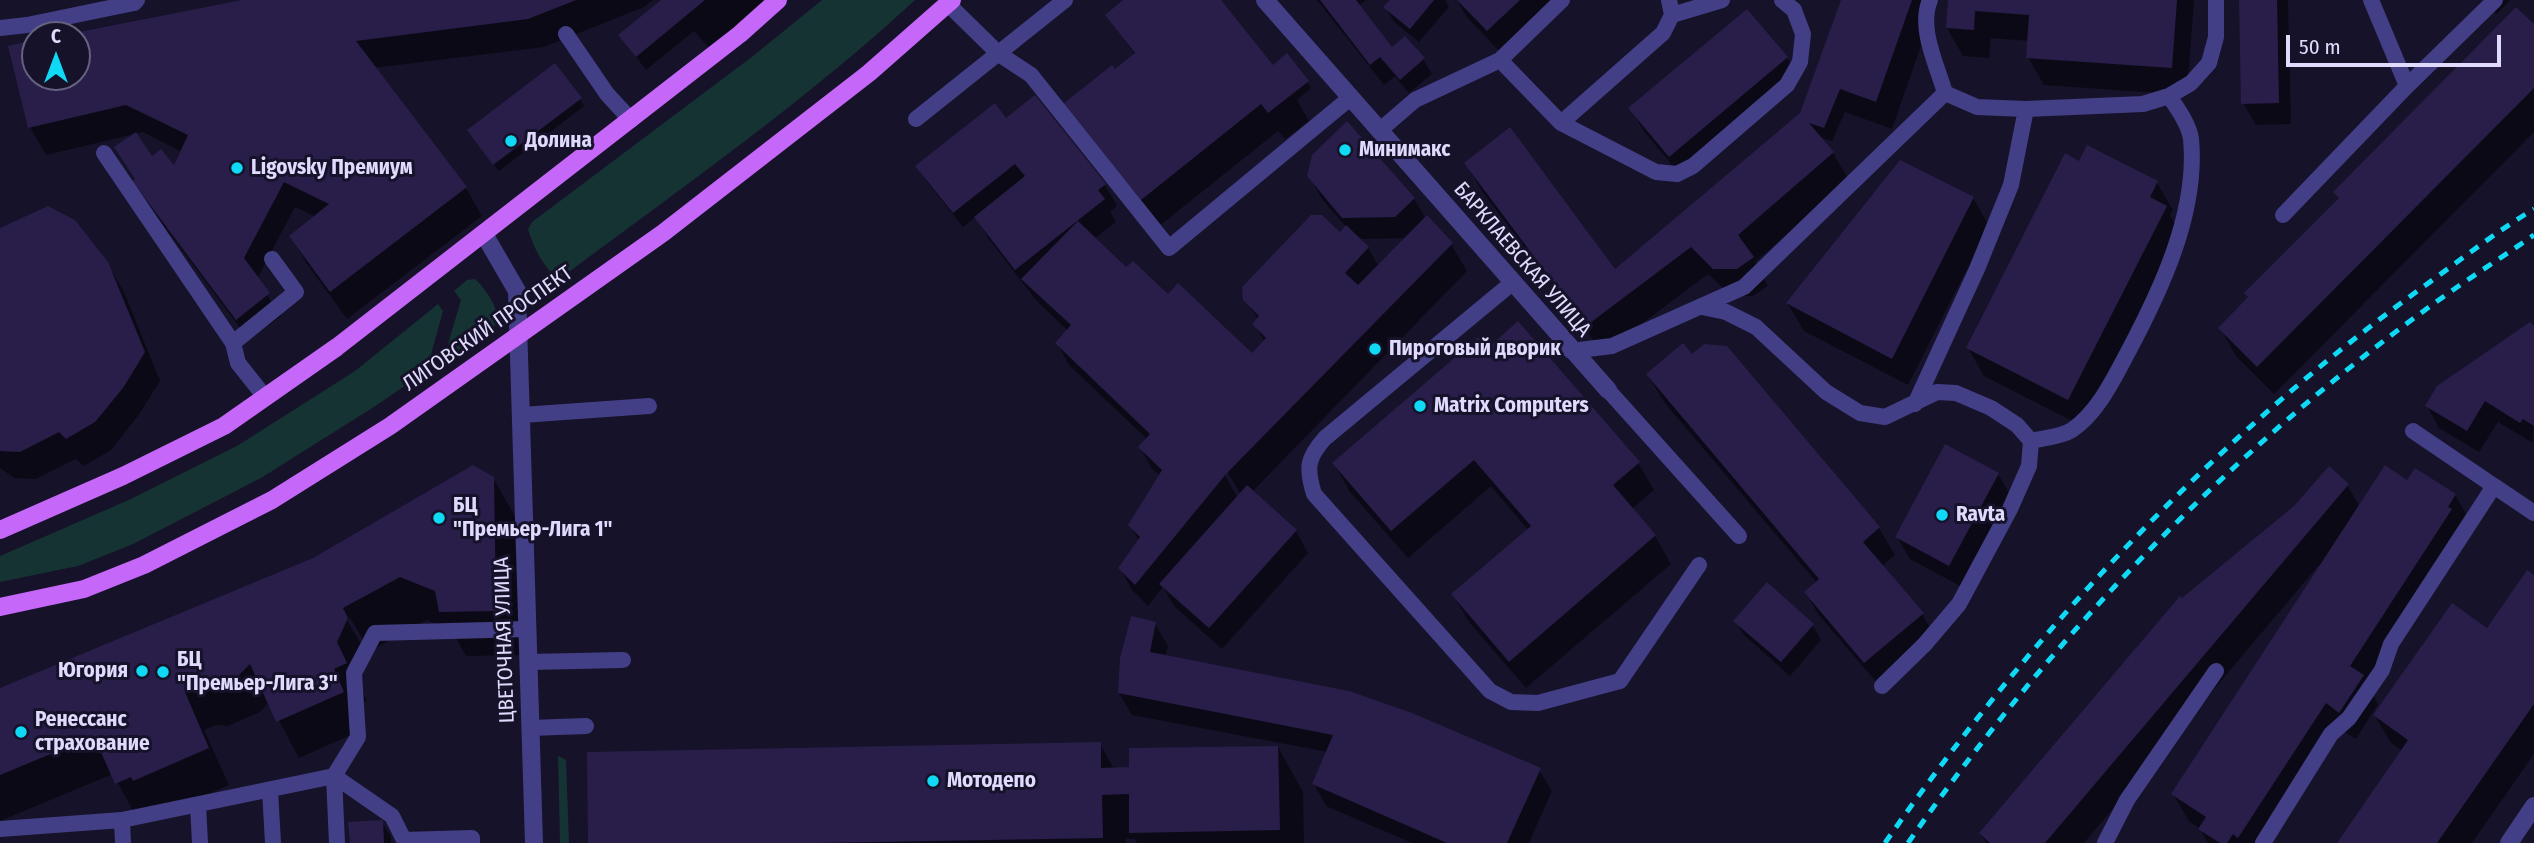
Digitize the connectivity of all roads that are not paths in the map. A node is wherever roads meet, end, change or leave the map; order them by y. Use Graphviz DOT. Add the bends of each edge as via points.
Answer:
graph roads {
  1 [pos="137,0"];
  2 [pos="778,0"];
  3 [pos="1065,0"];
  4 [pos="1265,0"];
  5 [pos="1562,0"];
  6 [pos="1722,0"];
  7 [pos="1782,0"];
  8 [pos="1930,0"];
  9 [pos="2216,0"];
  10 [pos="2371,0"];
  11 [pos="2495,0"];
  12 [pos="950,2"];
  13 [pos="1671,8"];
  14 [pos="0,28"];
  15 [pos="566,34"];
  16 [pos="999,54"];
  17 [pos="1500,60"];
  18 [pos="2407,86"];
  19 [pos="1945,93"];
  20 [pos="2169,96"];
  21 [pos="1350,98"];
  22 [pos="2026,109"];
  23 [pos="631,120"];
  24 [pos="916,120"];
  25 [pos="1561,123"];
  26 [pos="1379,131"];
  27 [pos="104,152"];
  28 [pos="2283,215"];
  29 [pos="484,234"];
  30 [pos="272,259"];
  31 [pos="1512,283"];
  32 [pos="1702,307"];
  33 [pos="519,335"];
  34 [pos="233,343"];
  35 [pos="1571,351"];
  36 [pos="1608,390"];
  37 [pos="265,397"];
  38 [pos="1915,404"];
  39 [pos="649,406"];
  40 [pos="522,415"];
  41 [pos="2413,431"];
  42 [pos="2031,441"];
  43 [pos="2494,486"];
  44 [pos="2534,513"];
  45 [pos="0,530"];
  46 [pos="1739,536"];
  47 [pos="1699,565"];
  48 [pos="0,607"];
  49 [pos="527,629"];
  50 [pos="624,660"];
  51 [pos="528,662"];
  52 [pos="2216,671"];
  53 [pos="1882,686"];
  54 [pos="586,726"];
  55 [pos="530,728"];
  56 [pos="334,776"];
  57 [pos="270,790"];
  58 [pos="198,804"];
  59 [pos="2534,806"];
  60 [pos="122,820"];
  61 [pos="0,829"];
  62 [pos="404,841"];
  63 [pos="124,843"];
  64 [pos="200,843"];
  65 [pos="274,843"];
  66 [pos="337,843"];
  67 [pos="472,843"];
  68 [pos="534,843"];
  69 [pos="2105,843"];
  70 [pos="2263,843"];
  71 [pos="2508,843"];
  1 -- 14 [label="lane"];
  2 -- 23 [label="main road"];
  3 -- 16 [label="lane"];
  4 -- 21 [label="street, БАРКЛАЕВСКАЯ УЛИЦА"];
  5 -- 17 [label="lane"];
  6 -- 13 [label="lane"];
  7 -- 25 [label="lane" via="1794,10 1802,34 1800,62 1787,85 1693,166 1677,174 1656,172"];
  8 -- 19 [label="lane" via="1925,10 1927,31"];
  9 -- 20 [label="lane" via="2216,37 2209,63 2191,83"];
  10 -- 18 [label="lane"];
  11 -- 18 [label="lane"];
  12 -- 16 [label="lane"];
  12 -- 33 [label="main road, ЛИГОВСКИЙ ПРОСПЕКТ" via="788,138"];
  13 -- 25 [label="lane" via="1663,33"];
  15 -- 23 [label="lane"];
  16 -- 21 [label="lane" via="1031,75 1169,248"];
  16 -- 24 [label="lane"];
  17 -- 25 [label="lane"];
  17 -- 26 [label="lane" via="1415,100"];
  18 -- 28 [label="lane"];
  19 -- 22 [label="lane" via="1977,107"];
  19 -- 32 [label="lane" via="1744,287"];
  20 -- 22 [label="lane" via="2143,104"];
  20 -- 42 [label="lane" via="2191,136 2189,184 2179,234 2157,298 2100,401 2084,420 2069,432"];
  21 -- 26 [label="street, БАРКЛАЕВСКАЯ УЛИЦА"];
  22 -- 38 [label="lane" via="2011,185"];
  23 -- 29 [label="main road"];
  26 -- 31 [label="street, БАРКЛАЕВСКАЯ УЛИЦА"];
  27 -- 34 [label="lane"];
  29 -- 33 [label="street, ЦВЕТОЧНАЯ УЛИЦА" via="517,291"];
  29 -- 37 [label="main road" via="337,348"];
  30 -- 34 [label="lane" via="296,292"];
  31 -- 35 [label="street, БАРКЛАЕВСКАЯ УЛИЦА"];
  31 -- 47 [label="lane" via="1325,438 1312,452 1308,474 1314,494 1490,691 1511,702 1538,702 1620,681"];
  32 -- 35 [label="lane" via="1612,346"];
  32 -- 38 [label="lane" via="1727,312 1756,327 1826,392 1860,413 1885,417"];
  33 -- 40 [label="street, ЦВЕТОЧНАЯ УЛИЦА"];
  33 -- 48 [label="main road, ЛИГОВСКИЙ ПРОСПЕКТ" via="390,426 272,500 84,589"];
  34 -- 37 [label="lane" via="238,363"];
  35 -- 36 [label="street, БАРКЛАЕВСКАЯ УЛИЦА"];
  36 -- 46 [label="lane"];
  37 -- 45 [label="main road" via="224,426"];
  38 -- 42 [label="lane" via="1937,392 1956,393 1991,408"];
  39 -- 40 [label="lane"];
  40 -- 49 [label="street, ЦВЕТОЧНАЯ УЛИЦА"];
  41 -- 43 [label="lane"];
  42 -- 53 [label="lane" via="2029,466 1959,604"];
  43 -- 44 [label="lane"];
  43 -- 70 [label="lane" via="2391,644 2382,670 2350,718 2331,734"];
  49 -- 51 [label="street, ЦВЕТОЧНАЯ УЛИЦА"];
  49 -- 56 [label="lane" via="375,633 354,673 358,737"];
  50 -- 51 [label="lane"];
  51 -- 55 [label="street, ЦВЕТОЧНАЯ УЛИЦА"];
  52 -- 69 [label="lane" via="2127,800"];
  54 -- 55 [label="lane"];
  55 -- 68 [label="street, ЦВЕТОЧНАЯ УЛИЦА"];
  56 -- 57 [label="lane"];
  56 -- 62 [label="lane" via="392,816"];
  56 -- 66 [label="lane"];
  57 -- 58 [label="lane"];
  57 -- 65 [label="lane"];
  58 -- 60 [label="lane"];
  58 -- 64 [label="lane"];
  59 -- 71 [label="street"];
  60 -- 61 [label="lane"];
  60 -- 63 [label="lane"];
  62 -- 67 [label="lane" via="472,838"];
}
